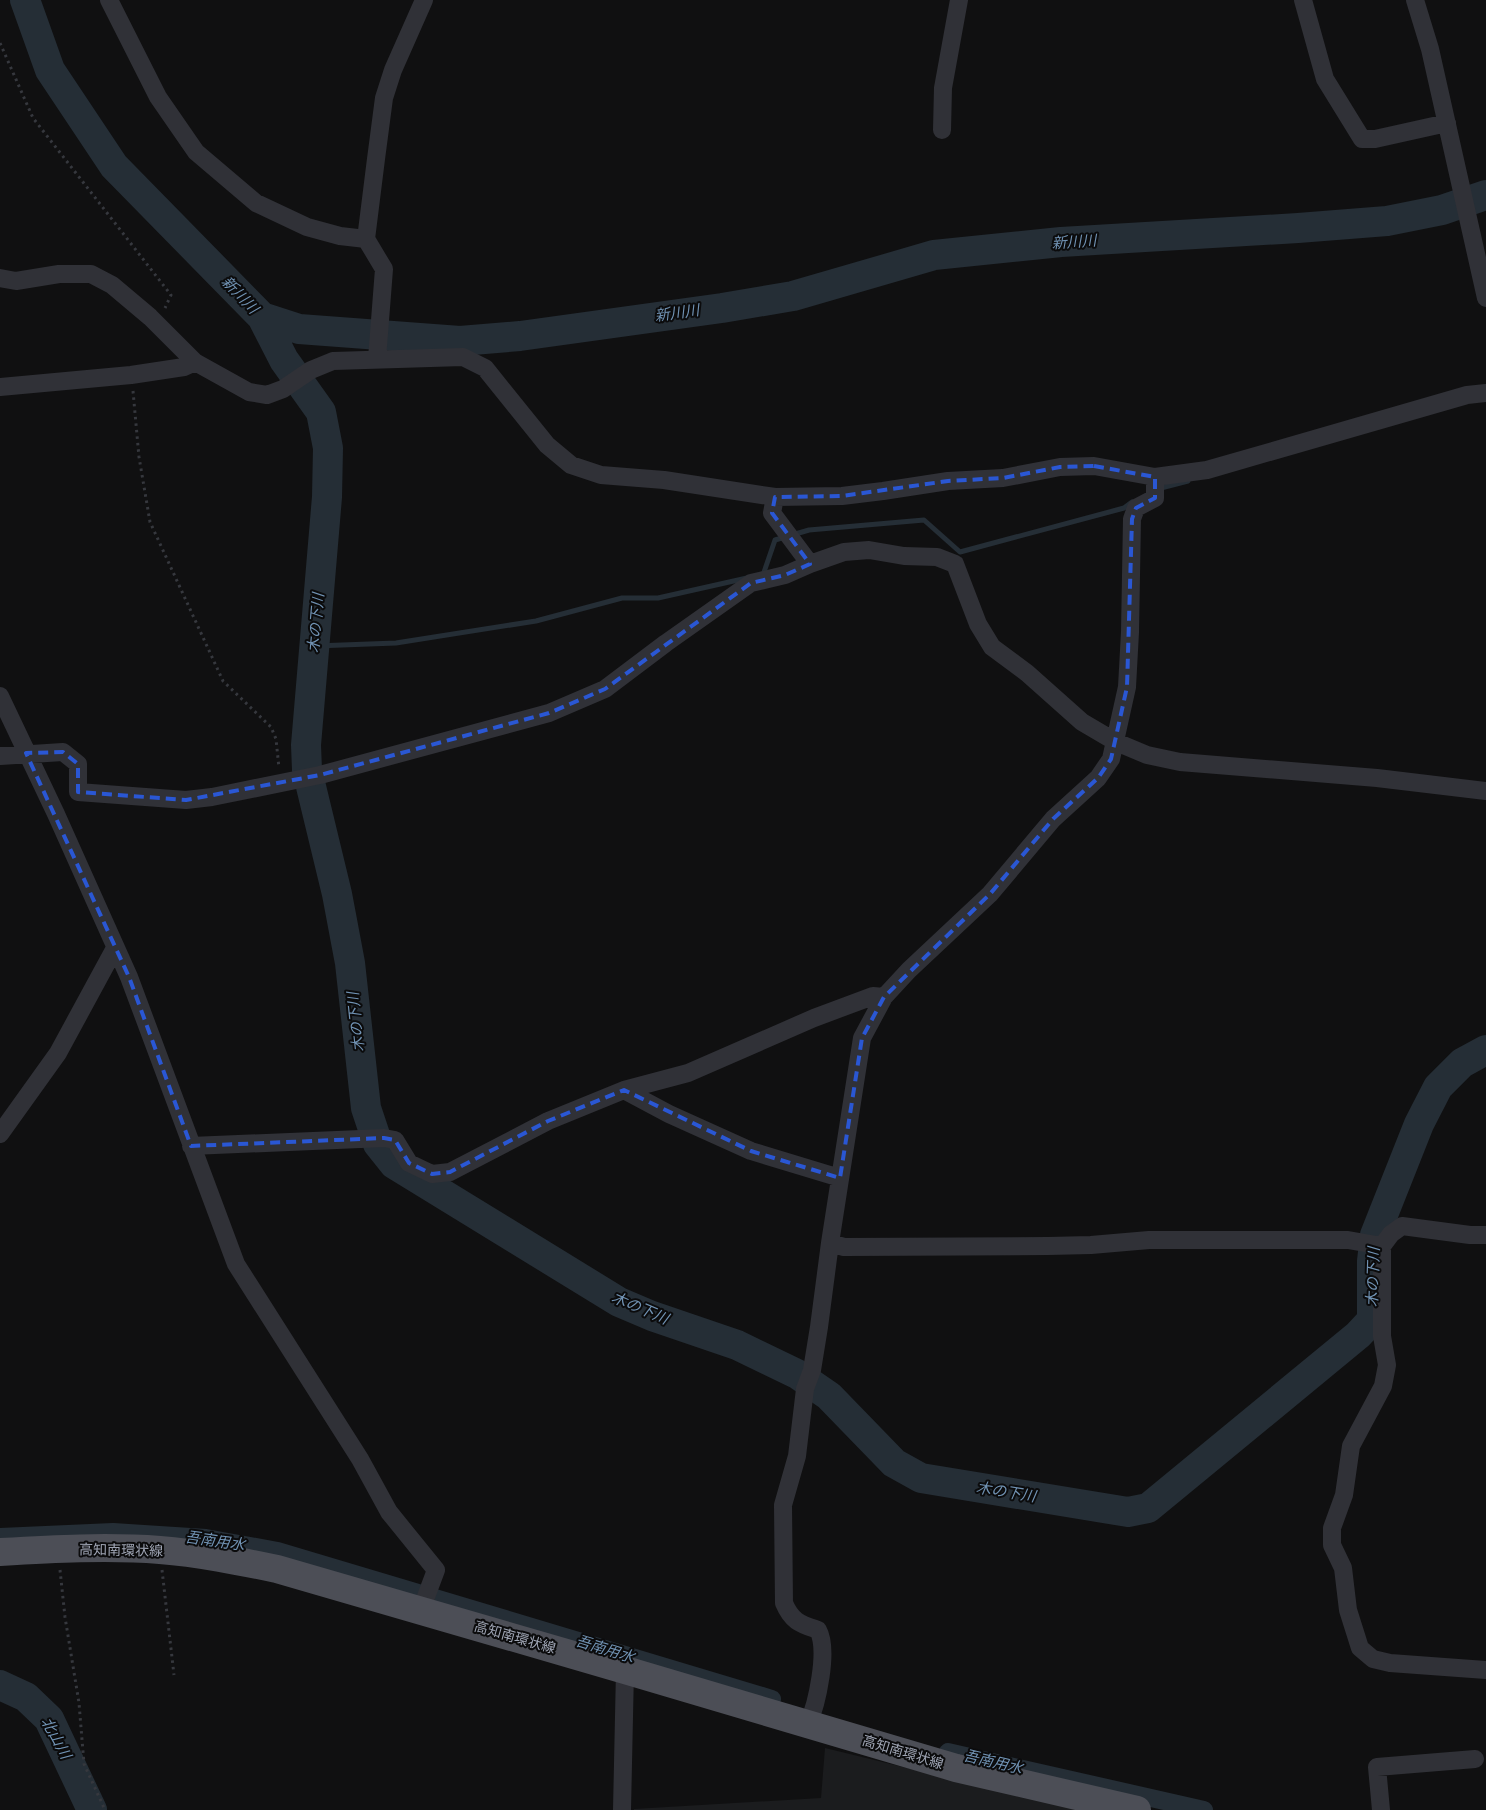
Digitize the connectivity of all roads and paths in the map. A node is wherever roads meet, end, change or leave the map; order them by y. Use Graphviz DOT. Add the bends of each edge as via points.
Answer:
graph roads {
  1 [pos="109,0"];
  2 [pos="424,0"];
  3 [pos="959,0"];
  4 [pos="1303,0"];
  5 [pos="1415,0"];
  6 [pos="0,43"];
  7 [pos="1447,123"];
  8 [pos="942,130"];
  9 [pos="366,239"];
  10 [pos="0,278"];
  11 [pos="1485,287"];
  12 [pos="158,325"];
  13 [pos="378,355"];
  14 [pos="195,362"];
  15 [pos="131,375"];
  16 [pos="0,387"];
  17 [pos="1486,393"];
  18 [pos="1154,486"];
  19 [pos="775,497"];
  20 [pos="810,564"];
  21 [pos="0,696"];
  22 [pos="1116,742"];
  23 [pos="26,753"];
  24 [pos="0,756"];
  25 [pos="281,783"];
  26 [pos="1486,791"];
  27 [pos="116,948"];
  28 [pos="884,997"];
  29 [pos="624,1090"];
  30 [pos="0,1134"];
  31 [pos="191,1146"];
  32 [pos="840,1178"];
  33 [pos="1486,1234"];
  34 [pos="830,1243"];
  35 [pos="1376,1245"];
  36 [pos="160,1550"];
  37 [pos="0,1552"];
  38 [pos="63,1594"];
  39 [pos="425,1600"];
  40 [pos="625,1670"];
  41 [pos="1486,1670"];
  42 [pos="174,1675"];
  43 [pos="811,1716"];
  44 [pos="1474,1758"];
  45 [pos="104,1810"];
  46 [pos="622,1810"];
  47 [pos="1137,1810"];
  48 [pos="1381,1810"];
  1 -- 9 [label="street" via="158,97 196,152 256,203 307,227"];
  2 -- 9 [label="street" via="384,98"];
  3 -- 8 [label="street" via="943,88"];
  4 -- 7 [label="street" via="1325,79 1362,139"];
  5 -- 7 [label="street"];
  6 -- 12 [label="path" via="33,118 171,295"];
  7 -- 11 [label="street"];
  9 -- 13 [label="street" via="384,269"];
  10 -- 12 [label="street" via="16,281 59,274 91,274 112,285"];
  12 -- 14 [label="street"];
  13 -- 14 [label="street" via="334,361 267,395 248,392"];
  13 -- 19 [label="street" via="463,357 485,368 546,445 571,465 601,475 664,480"];
  14 -- 15 [label="street" via="184,367"];
  15 -- 16 [label="street"];
  15 -- 25 [label="path" via="139,457 150,522 223,681 271,727 276,739"];
  17 -- 18 [label="street" via="1467,395"];
  18 -- 19 [label="street" via="1094,466 1060,467 1003,478 948,480 842,496"];
  18 -- 22 [label="street" via="1155,498 1136,508 1132,519 1127,687"];
  19 -- 20 [label="street" via="772,513"];
  20 -- 22 [label="street" via="844,552 869,550 937,557 955,564 978,624 992,647 1082,722"];
  20 -- 25 [label="street" via="785,575 751,583 605,689 549,713"];
  21 -- 23 [label="street"];
  22 -- 26 [label="street" via="1147,755 1180,762 1377,778"];
  22 -- 28 [label="street" via="1111,759 1098,778 1053,819 990,894"];
  23 -- 24 [label="street"];
  23 -- 25 [label="street" via="63,752 78,764 78,792 186,800 212,798"];
  23 -- 27 [label="street"];
  27 -- 30 [label="street" via="58,1053"];
  27 -- 31 [label="street"];
  28 -- 29 [label="street" via="873,996 814,1018 688,1074"];
  28 -- 32 [label="street" via="862,1038"];
  29 -- 31 [label="street" via="548,1121 450,1172 432,1174 424,1171 409,1163 396,1140 384,1138"];
  29 -- 32 [label="street" via="751,1151"];
  31 -- 39 [label="street" via="236,1264 390,1512 436,1570"];
  32 -- 34 [label="street"];
  33 -- 35 [label="street" via="1470,1235 1402,1226"];
  34 -- 35 [label="street" via="844,1247 1048,1246 1150,1240 1348,1240"];
  34 -- 43 [label="street" via="820,1327 805,1390 797,1456 783,1505 784,1604 799,1623 818,1630 823,1638 819,1688"];
  35 -- 41 [label="street" via="1387,1365 1382,1386 1351,1446 1344,1495 1332,1528 1332,1545 1343,1568 1348,1610 1360,1648 1374,1659"];
  36 -- 37 [label="main road, 高知南環状線"];
  36 -- 39 [label="main road, 高知南環状線" via="225,1559"];
  36 -- 42 [label="path"];
  38 -- 45 [label="path" via="79,1703 84,1764"];
  39 -- 40 [label="main road, 高知南環状線"];
  40 -- 43 [label="main road, 高知南環状線"];
  40 -- 46 [label="street"];
  43 -- 47 [label="main road, 高知南環状線" via="956,1768"];
  44 -- 48 [label="street" via="1377,1767"];
}
